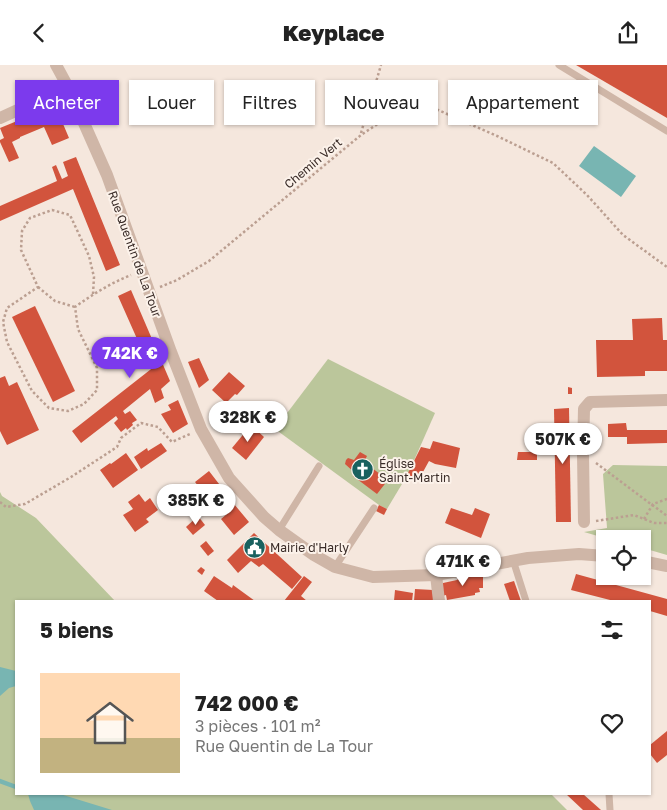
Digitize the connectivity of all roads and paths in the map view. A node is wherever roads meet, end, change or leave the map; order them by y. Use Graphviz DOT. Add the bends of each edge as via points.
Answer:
graph roads {
  1 [pos="56,65"];
  2 [pos="381,65"];
  3 [pos="559,65"];
  4 [pos="64,80"];
  5 [pos="15,111"];
  6 [pos="0,118"];
  7 [pos="85,125"];
  8 [pos="667,131"];
  9 [pos="361,135"];
  10 [pos="667,267"];
  11 [pos="141,270"];
  12 [pos="38,287"];
  13 [pos="149,291"];
  14 [pos="93,294"];
  15 [pos="75,307"];
  16 [pos="667,400"];
  17 [pos="201,429"];
  18 [pos="583,453"];
  19 [pos="318,467"];
  20 [pos="667,499"];
  21 [pos="0,502"];
  22 [pos="653,505"];
  23 [pos="374,509"];
  24 [pos="667,516"];
  25 [pos="644,519"];
  26 [pos="584,522"];
  27 [pos="667,523"];
  28 [pos="279,530"];
  29 [pos="596,556"];
  30 [pos="513,561"];
  31 [pos="651,563"];
  32 [pos="667,566"];
  33 [pos="335,567"];
  34 [pos="436,575"];
  35 [pos="439,600"];
  36 [pos="526,600"];
  37 [pos="609,795"];
  38 [pos="610,810"];
  1 -- 4 [label="street, Rue Quentin de La Tour"];
  2 -- 9 [label="path"];
  3 -- 8 [label="lane"];
  5 -- 6 [label="street"];
  7 -- 11 [label="street, Rue Quentin de La Tour" via="107,175"];
  9 -- 10 [label="path, Chemin Vert" via="391,115 438,110 553,163 624,235"];
  9 -- 13 [label="path, Chemin Vert" via="209,261 177,280"];
  11 -- 13 [label="street, Rue Quentin de La Tour"];
  11 -- 14 [label="path"];
  12 -- 14 [label="path" via="21,250 22,231 30,218 52,210 70,215 89,256 94,277"];
  12 -- 15 [label="path" via="55,301"];
  12 -- 15 [label="path" via="7,308 3,322 7,341 32,391 49,408 68,411 84,404 97,390 97,368 78,329"];
  13 -- 17 [label="street, Rue Quentin de La Tour"];
  14 -- 15 [label="path"];
  16 -- 18 [label="street" via="590,401 584,409"];
  17 -- 21 [label="path" via="172,442 158,427 141,423 121,438 117,447 25,504 6,507"];
  17 -- 28 [label="street, Rue Quentin de La Tour" via="228,478"];
  18 -- 22 [label="path"];
  18 -- 26 [label="street"];
  19 -- 28 [label="lane"];
  20 -- 22 [label="path"];
  22 -- 24 [label="path"];
  22 -- 25 [label="path"];
  23 -- 33 [label="lane"];
  25 -- 26 [label="path" via="634,515"];
  25 -- 27 [label="path"];
  28 -- 33 [label="street, Rue Quentin de La Tour"];
  29 -- 30 [label="street, Rue Quentin de La Tour"];
  30 -- 34 [label="street, Rue Quentin de La Tour"];
  30 -- 36 [label="lane"];
  31 -- 32 [label="street"];
  33 -- 34 [label="street, Rue Quentin de La Tour" via="373,577"];
  34 -- 35 [label="street"];
  37 -- 38 [label="lane"];
}
